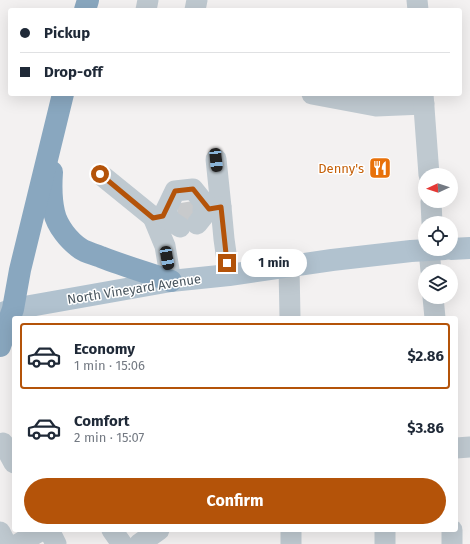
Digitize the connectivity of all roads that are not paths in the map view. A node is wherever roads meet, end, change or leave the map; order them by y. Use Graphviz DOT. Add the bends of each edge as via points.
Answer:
graph roads {
  1 [pos="63,96"];
  2 [pos="332,96"];
  3 [pos="424,99"];
  4 [pos="54,131"];
  5 [pos="216,160"];
  6 [pos="429,168"];
  7 [pos="100,174"];
  8 [pos="187,216"];
  9 [pos="470,248"];
  10 [pos="458,250"];
  11 [pos="418,254"];
  12 [pos="289,266"];
  13 [pos="229,275"];
  14 [pos="171,281"];
  15 [pos="434,304"];
  16 [pos="4,309"];
  17 [pos="290,316"];
  18 [pos="436,316"];
  19 [pos="0,346"];
  20 [pos="0,445"];
  21 [pos="470,447"];
  22 [pos="458,448"];
  23 [pos="12,459"];
  24 [pos="0,532"];
  25 [pos="39,532"];
  26 [pos="50,532"];
  27 [pos="113,532"];
  28 [pos="156,532"];
  29 [pos="291,532"];
  30 [pos="385,532"];
  31 [pos="452,532"];
  32 [pos="6,544"];
  33 [pos="18,544"];
  34 [pos="56,544"];
  35 [pos="122,544"];
  36 [pos="139,544"];
  37 [pos="291,544"];
  38 [pos="385,544"];
  39 [pos="452,544"];
  1 -- 4 [label="highway"];
  2 -- 3 [label="street" via="376,106"];
  3 -- 6 [label="street"];
  4 -- 14 [label="highway" via="52,202 54,214 68,238 81,249"];
  4 -- 16 [label="highway" via="20,270"];
  5 -- 8 [label="street"];
  7 -- 8 [label="street"];
  8 -- 13 [label="street" via="224,239"];
  8 -- 14 [label="street" via="165,246"];
  9 -- 10 [label="main road, North Vineyard Avenue"];
  11 -- 12 [label="main road, North Vineyard Avenue" via="332,260"];
  12 -- 13 [label="main road, North Vineyard Avenue"];
  12 -- 17 [label="street"];
  13 -- 14 [label="main road, North Vineyard Avenue"];
  14 -- 16 [label="main road, North Vineyard Avenue"];
  15 -- 18 [label="street"];
  16 -- 19 [label="highway"];
  20 -- 23 [label="street" via="3,443"];
  21 -- 22 [label="street"];
  24 -- 32 [label="street"];
  25 -- 33 [label="street"];
  26 -- 34 [label="street"];
  27 -- 35 [label="street"];
  28 -- 36 [label="street"];
  29 -- 37 [label="street"];
  30 -- 38 [label="street"];
  31 -- 39 [label="street"];
}
